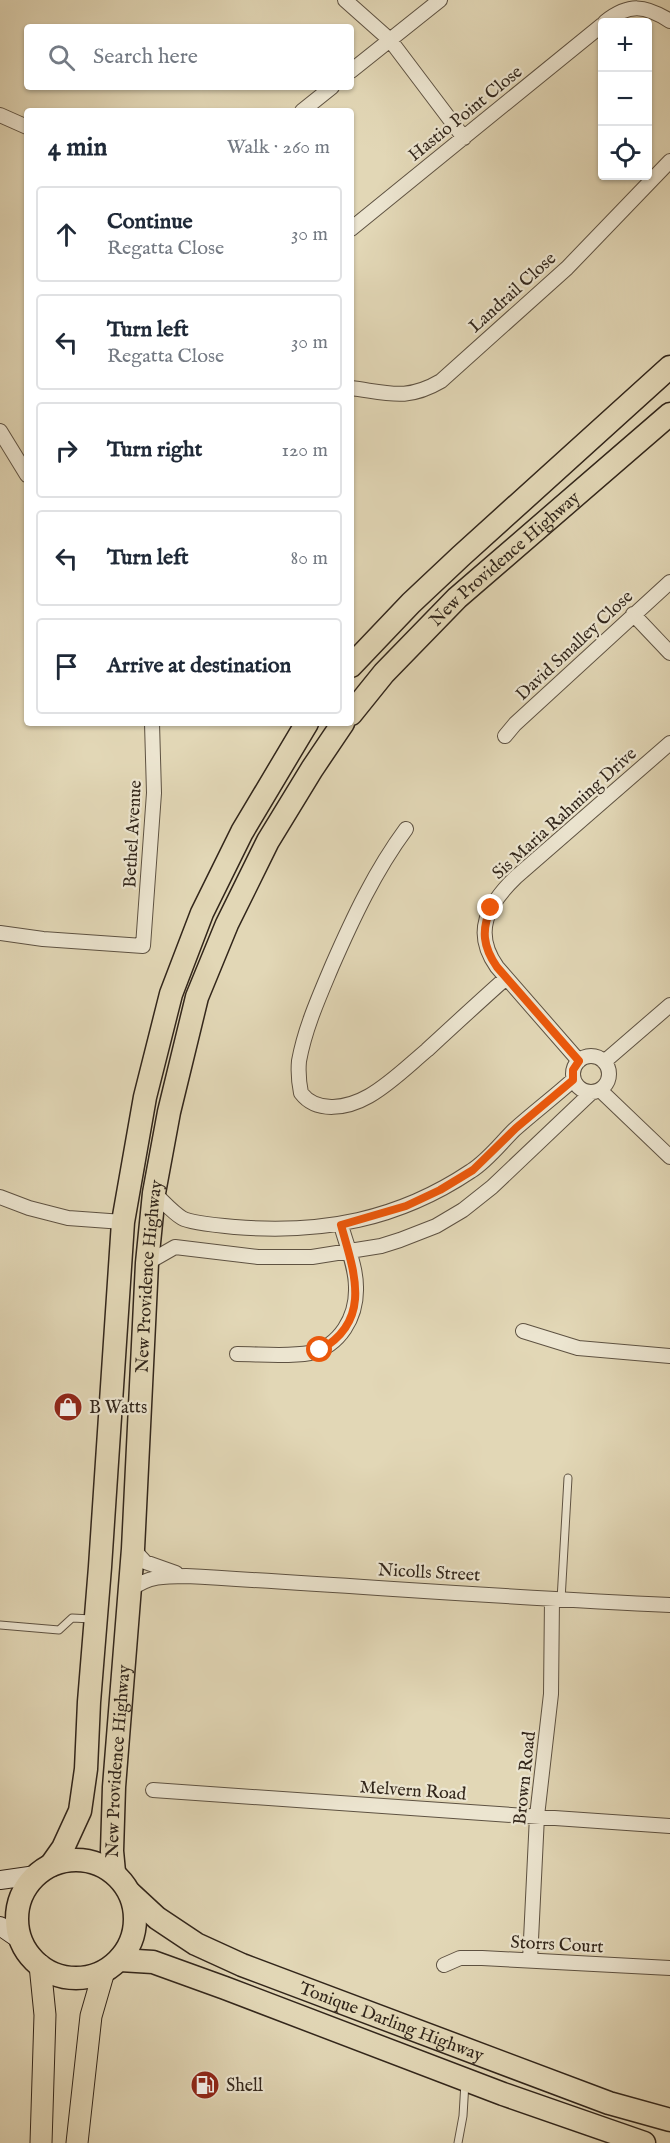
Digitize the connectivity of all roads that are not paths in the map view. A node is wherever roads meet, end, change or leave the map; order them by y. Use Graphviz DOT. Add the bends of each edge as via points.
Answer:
graph roads {
  1 [pos="345,0"];
  2 [pos="440,0"];
  3 [pos="611,18"];
  4 [pos="670,21"];
  5 [pos="598,29"];
  6 [pos="390,40"];
  7 [pos="354,69"];
  8 [pos="328,90"];
  9 [pos="306,108"];
  10 [pos="0,115"];
  11 [pos="24,126"];
  12 [pos="464,138"];
  13 [pos="670,161"];
  14 [pos="354,227"];
  15 [pos="670,367"];
  16 [pos="354,388"];
  17 [pos="670,414"];
  18 [pos="0,431"];
  19 [pos="24,470"];
  20 [pos="670,582"];
  21 [pos="633,614"];
  22 [pos="670,653"];
  23 [pos="354,663"];
  24 [pos="354,710"];
  25 [pos="152,726"];
  26 [pos="306,726"];
  27 [pos="341,726"];
  28 [pos="505,736"];
  29 [pos="670,743"];
  30 [pos="406,830"];
  31 [pos="0,933"];
  32 [pos="506,978"];
  33 [pos="670,1005"];
  34 [pos="579,1061"];
  35 [pos="604,1062"];
  36 [pos="573,1080"];
  37 [pos="595,1091"];
  38 [pos="670,1157"];
  39 [pos="154,1194"];
  40 [pos="0,1197"];
  41 [pos="123,1222"];
  42 [pos="341,1225"];
  43 [pos="348,1252"];
  44 [pos="147,1263"];
  45 [pos="523,1331"];
  46 [pos="237,1354"];
  47 [pos="670,1356"];
  48 [pos="568,1478"];
  49 [pos="133,1549"];
  50 [pos="186,1576"];
  51 [pos="130,1590"];
  52 [pos="556,1600"];
  53 [pos="670,1605"];
  54 [pos="96,1619"];
  55 [pos="0,1625"];
  56 [pos="153,1790"];
  57 [pos="537,1816"];
  58 [pos="670,1826"];
  59 [pos="44,1870"];
  60 [pos="114,1872"];
  61 [pos="0,1880"];
  62 [pos="130,1893"];
  63 [pos="0,1926"];
  64 [pos="19,1939"];
  65 [pos="530,1960"];
  66 [pos="40,1965"];
  67 [pos="112,1965"];
  68 [pos="444,1965"];
  69 [pos="670,1968"];
  70 [pos="465,2080"];
  71 [pos="670,2120"];
  72 [pos="40,2143"];
  73 [pos="77,2143"];
  74 [pos="458,2143"];
  75 [pos="644,2143"];
  1 -- 6 [label="street"];
  2 -- 6 [label="street"];
  3 -- 4 [label="street, Hastio Point Close" via="632,8"];
  5 -- 12 [label="street, Hastio Point Close"];
  6 -- 7 [label="street"];
  6 -- 12 [label="street"];
  8 -- 9 [label="street"];
  10 -- 11 [label="street"];
  12 -- 14 [label="street, Hastio Point Close"];
  13 -- 16 [label="street, Landrail Close" via="567,268 441,381 405,394"];
  15 -- 23 [label="highway, New Providence Highway" via="461,556"];
  17 -- 24 [label="highway, New Providence Highway" via="457,598 384,673"];
  18 -- 19 [label="street"];
  20 -- 21 [label="street, David Smalley Close"];
  21 -- 22 [label="street"];
  21 -- 28 [label="street, David Smalley Close"];
  25 -- 31 [label="street, Bethel Avenue" via="154,793 143,946"];
  26 -- 41 [label="highway, New Providence Highway" via="242,832 184,958 145,1097"];
  27 -- 39 [label="highway, New Providence Highway" via="268,841 209,965 178,1067"];
  29 -- 32 [label="street, Sis Maria Rahming Drive" via="516,877 495,900 484,930 485,944"];
  30 -- 32 [label="street" via="373,879 311,1018 299,1062 305,1099 327,1107 368,1097"];
  32 -- 34 [label="street, Sis Maria Rahming Drive"];
  33 -- 35 [label="street"];
  34 -- 35 [label="street" via="591,1056"];
  34 -- 36 [label="street" via="573,1070"];
  35 -- 37 [label="street" via="609,1077 604,1087"];
  36 -- 37 [label="street" via="583,1091"];
  36 -- 42 [label="street" via="465,1175 406,1206"];
  37 -- 38 [label="street"];
  37 -- 43 [label="street" via="463,1210 400,1240"];
  39 -- 42 [label="street" via="183,1219 224,1226 299,1229"];
  39 -- 44 [label="highway, New Providence Highway"];
  40 -- 41 [label="street" via="68,1218"];
  41 -- 54 [label="highway, New Providence Highway"];
  42 -- 43 [label="street"];
  43 -- 44 [label="street" via="258,1257 175,1247"];
  43 -- 46 [label="street" via="356,1279 355,1304 344,1331 334,1342 308,1353"];
  44 -- 49 [label="highway, New Providence Highway"];
  45 -- 47 [label="street" via="578,1348"];
  48 -- 52 [label="lane"];
  49 -- 50 [label="street" via="145,1562"];
  49 -- 51 [label="highway, New Providence Highway"];
  50 -- 51 [label="street" via="148,1579"];
  50 -- 52 [label="street, Nicolls Street"];
  51 -- 60 [label="highway, New Providence Highway" via="114,1787"];
  52 -- 53 [label="street, Nicolls Street"];
  52 -- 57 [label="street, Brown Road" via="551,1694"];
  54 -- 55 [label="lane" via="72,1618 59,1630"];
  54 -- 59 [label="highway, New Providence Highway" via="80,1811 63,1848"];
  56 -- 57 [label="street, Melvern Road"];
  57 -- 58 [label="street, Melvern Road"];
  57 -- 65 [label="street, Brown Road"];
  59 -- 60 [label="highway" via="69,1860 87,1861"];
  59 -- 61 [label="main road"];
  59 -- 64 [label="highway" via="24,1888 16,1920"];
  60 -- 62 [label="highway"];
  62 -- 67 [label="highway" via="135,1918 133,1935 128,1948"];
  62 -- 71 [label="highway, Tonique Darling Highway" via="157,1918 196,1944 242,1965 609,2103"];
  63 -- 64 [label="main road"];
  64 -- 66 [label="highway" via="28,1955"];
  65 -- 68 [label="street, Storrs Court" via="460,1958"];
  65 -- 69 [label="street, Storrs Court"];
  66 -- 67 [label="highway" via="66,1977 81,1978"];
  66 -- 72 [label="main road" via="45,2015"];
  67 -- 70 [label="highway, Tonique Darling Highway" via="153,1962"];
  67 -- 73 [label="main road" via="91,2016"];
  70 -- 74 [label="lane"];
  70 -- 75 [label="highway, Tonique Darling Highway"];
}
